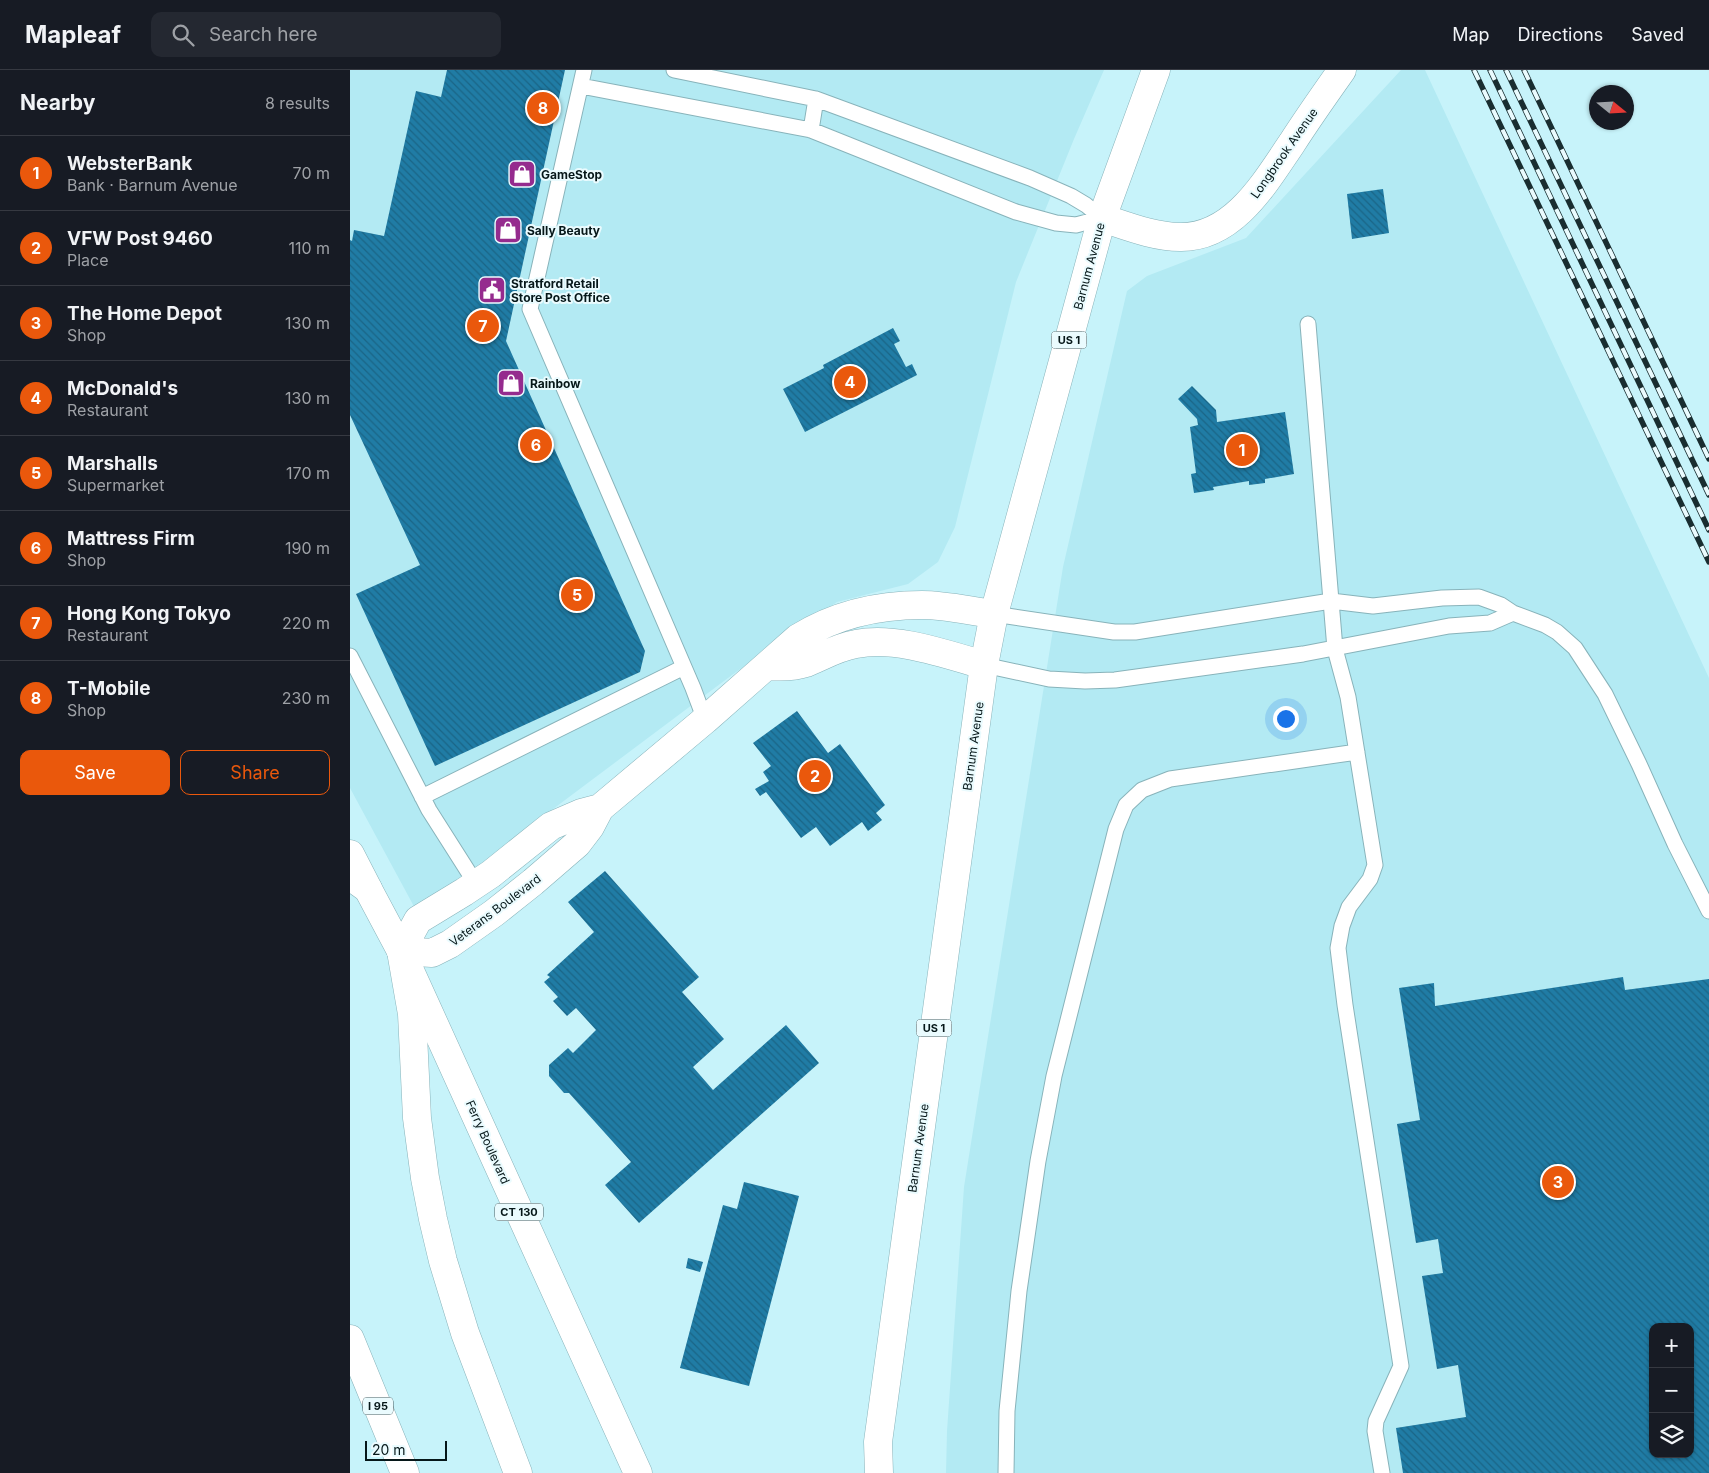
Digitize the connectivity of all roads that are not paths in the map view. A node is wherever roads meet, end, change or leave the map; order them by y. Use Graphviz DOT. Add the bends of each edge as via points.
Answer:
graph roads {
  1 [pos="584,70"];
  2 [pos="674,70"];
  3 [pos="1156,70"];
  4 [pos="1342,70"];
  5 [pos="580,86"];
  6 [pos="816,99"];
  7 [pos="811,130"];
  8 [pos="1102,218"];
  9 [pos="1308,324"];
  10 [pos="1331,601"];
  11 [pos="1514,613"];
  12 [pos="994,614"];
  13 [pos="1335,649"];
  14 [pos="350,656"];
  15 [pos="984,665"];
  16 [pos="768,666"];
  17 [pos="684,667"];
  18 [pos="705,720"];
  19 [pos="1356,752"];
  20 [pos="422,797"];
  21 [pos="600,808"];
  22 [pos="350,854"];
  23 [pos="359,882"];
  24 [pos="476,884"];
  25 [pos="1709,911"];
  26 [pos="401,951"];
  27 [pos="350,1339"];
  28 [pos="878,1442"];
  29 [pos="405,1473"];
  30 [pos="518,1473"];
  31 [pos="638,1473"];
  32 [pos="857,1473"];
  33 [pos="879,1473"];
  34 [pos="1006,1473"];
  35 [pos="1382,1473"];
  1 -- 5 [label="lane"];
  2 -- 6 [label="lane"];
  3 -- 8 [label="main road, Barnum Avenue / US 1"];
  4 -- 8 [label="main road, Longbrook Avenue" via="1250,202 1222,225 1203,234 1180,237 1149,233"];
  5 -- 7 [label="lane"];
  5 -- 17 [label="lane" via="530,309"];
  6 -- 7 [label="lane"];
  6 -- 8 [label="lane" via="1030,178 1071,196"];
  7 -- 8 [label="lane" via="1016,212 1076,225"];
  8 -- 12 [label="main road, Barnum Avenue / US 1"];
  9 -- 10 [label="lane"];
  10 -- 11 [label="lane" via="1373,606 1479,597 1501,604"];
  10 -- 12 [label="lane" via="1135,632 1114,632"];
  10 -- 13 [label="lane"];
  11 -- 13 [label="lane" via="1490,623 1449,626"];
  11 -- 25 [label="lane" via="1557,632 1575,648 1590,670"];
  12 -- 15 [label="main road, Barnum Avenue / US 1"];
  12 -- 16 [label="main road, Veterans Boulevard" via="924,605 876,608 850,614 813,629 798,638"];
  13 -- 15 [label="lane" via="1115,680 1050,679"];
  13 -- 19 [label="lane" via="1348,697"];
  14 -- 20 [label="lane"];
  15 -- 16 [label="main road" via="923,648 881,642 838,648 794,666"];
  15 -- 28 [label="main road, Barnum Avenue / US 1"];
  16 -- 18 [label="main road, Veterans Boulevard"];
  17 -- 18 [label="lane"];
  17 -- 20 [label="lane"];
  18 -- 21 [label="main road, Veterans Boulevard"];
  19 -- 34 [label="lane" via="1170,779 1142,790 1126,805 1116,828 1054,1076 1041,1142 1020,1284 1007,1411"];
  19 -- 35 [label="lane" via="1375,865 1370,879 1349,907 1338,948 1401,1366 1376,1421"];
  20 -- 24 [label="lane"];
  21 -- 24 [label="main road, Veterans Boulevard" via="581,812 551,826"];
  21 -- 26 [label="main road, Veterans Boulevard" via="577,844 494,913 432,953"];
  22 -- 23 [label="main road, Ferry Boulevard"];
  23 -- 26 [label="main road, Ferry Boulevard / CT 130"];
  24 -- 26 [label="main road, Veterans Boulevard" via="418,920"];
  26 -- 30 [label="main road" via="412,1014 417,1118 433,1219 465,1333"];
  26 -- 31 [label="main road, Ferry Boulevard / CT 130"];
  27 -- 29 [label="main road, I 95"];
  28 -- 32 [label="main road, Barnum Avenue / US 1"];
  28 -- 33 [label="main road, Barnum Avenue / US 1"];
}
